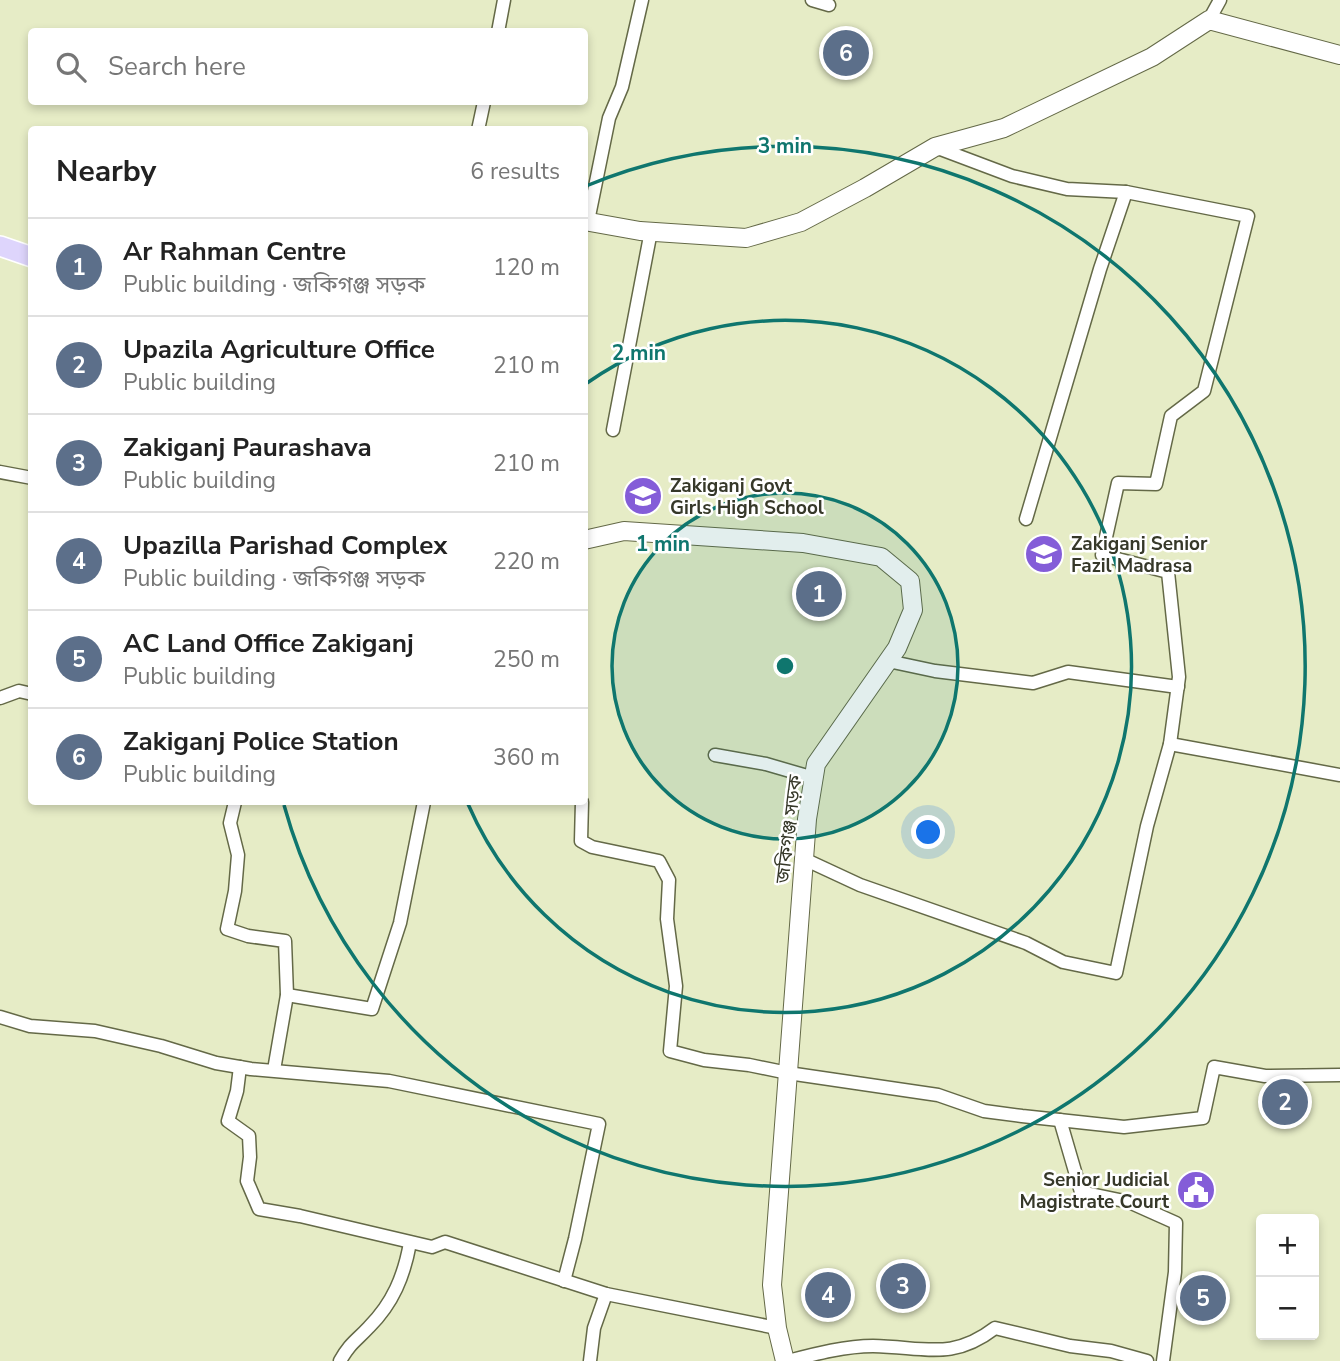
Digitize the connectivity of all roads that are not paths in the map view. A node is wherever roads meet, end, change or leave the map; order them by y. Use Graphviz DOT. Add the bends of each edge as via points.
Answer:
graph roads {
  1 [pos="505,0"];
  2 [pos="642,0"];
  3 [pos="812,0"];
  4 [pos="1220,0"];
  5 [pos="829,5"];
  6 [pos="1209,20"];
  7 [pos="499,28"];
  8 [pos="1340,55"];
  9 [pos="483,105"];
  10 [pos="479,126"];
  11 [pos="935,147"];
  12 [pos="1126,192"];
  13 [pos="588,212"];
  14 [pos="588,221"];
  15 [pos="651,232"];
  16 [pos="0,246"];
  17 [pos="28,256"];
  18 [pos="613,430"];
  19 [pos="0,472"];
  20 [pos="28,477"];
  21 [pos="1027,519"];
  22 [pos="588,539"];
  23 [pos="888,661"];
  24 [pos="1178,687"];
  25 [pos="28,693"];
  26 [pos="0,698"];
  27 [pos="1170,744"];
  28 [pos="715,755"];
  29 [pos="1340,775"];
  30 [pos="814,778"];
  31 [pos="233,805"];
  32 [pos="423,805"];
  33 [pos="582,805"];
  34 [pos="804,859"];
  35 [pos="287,995"];
  36 [pos="0,1017"];
  37 [pos="240,1067"];
  38 [pos="274,1070"];
  39 [pos="788,1073"];
  40 [pos="1340,1075"];
  41 [pos="1060,1120"];
  42 [pos="411,1243"];
  43 [pos="564,1281"];
  44 [pos="606,1294"];
  45 [pos="777,1328"];
  46 [pos="936,1357"];
  47 [pos="340,1361"];
  48 [pos="590,1361"];
  49 [pos="787,1361"];
  50 [pos="1147,1361"];
  51 [pos="1163,1361"];
  1 -- 7 [label="street"];
  2 -- 13 [label="street"];
  3 -- 5 [label="street"];
  4 -- 6 [label="street"];
  6 -- 8 [label="main road"];
  6 -- 11 [label="main road" via="1152,57 1004,128"];
  9 -- 10 [label="street"];
  11 -- 12 [label="street" via="1053,186"];
  11 -- 15 [label="main road" via="801,222 746,238"];
  12 -- 21 [label="street"];
  12 -- 24 [label="street" via="1248,216 1204,391 1171,416 1156,484 1118,483 1102,555 1168,572"];
  14 -- 15 [label="main road"];
  15 -- 18 [label="street"];
  16 -- 17 [label="main road"];
  19 -- 20 [label="street"];
  22 -- 23 [label="main road, জকিগঞ্জ সড়ক" via="624,531 803,543 881,557 911,581 913,610"];
  23 -- 24 [label="street" via="1033,683 1068,672"];
  23 -- 30 [label="main road, জকিগঞ্জ সড়ক" via="816,764"];
  24 -- 27 [label="street"];
  25 -- 26 [label="street" via="19,691"];
  27 -- 29 [label="street"];
  27 -- 34 [label="street" via="1147,826 1116,973 1063,962 1027,943 860,886"];
  28 -- 30 [label="street"];
  30 -- 34 [label="main road, জকিগঞ্জ সড়ক"];
  31 -- 35 [label="street" via="230,823 238,855 227,929 285,941"];
  32 -- 35 [label="street" via="400,923 372,1009"];
  33 -- 39 [label="street" via="581,841 659,861 669,880 667,919 676,986 670,1051"];
  34 -- 39 [label="main road, জকিগঞ্জ সড়ক"];
  35 -- 38 [label="street"];
  36 -- 37 [label="street" via="30,1026 95,1031"];
  37 -- 38 [label="street"];
  37 -- 42 [label="street" via="228,1121 249,1136 247,1181 259,1209"];
  38 -- 43 [label="street" via="389,1081 599,1124"];
  39 -- 41 [label="street" via="938,1095 984,1111"];
  39 -- 45 [label="main road, জকিগঞ্জ সড়ক" via="772,1284"];
  40 -- 41 [label="street" via="1265,1076 1214,1067 1203,1118 1124,1126"];
  41 -- 51 [label="street" via="1081,1192 1129,1202 1176,1223 1175,1272"];
  42 -- 43 [label="street" via="432,1247 445,1242"];
  42 -- 47 [label="street" via="405,1273 391,1301 350,1343"];
  43 -- 44 [label="street"];
  44 -- 45 [label="street"];
  44 -- 48 [label="street" via="594,1328"];
  45 -- 49 [label="main road, জকিগঞ্জ সড়ক"];
  46 -- 49 [label="street" via="874,1346"];
  46 -- 50 [label="street" via="981,1342 995,1328"];
}
